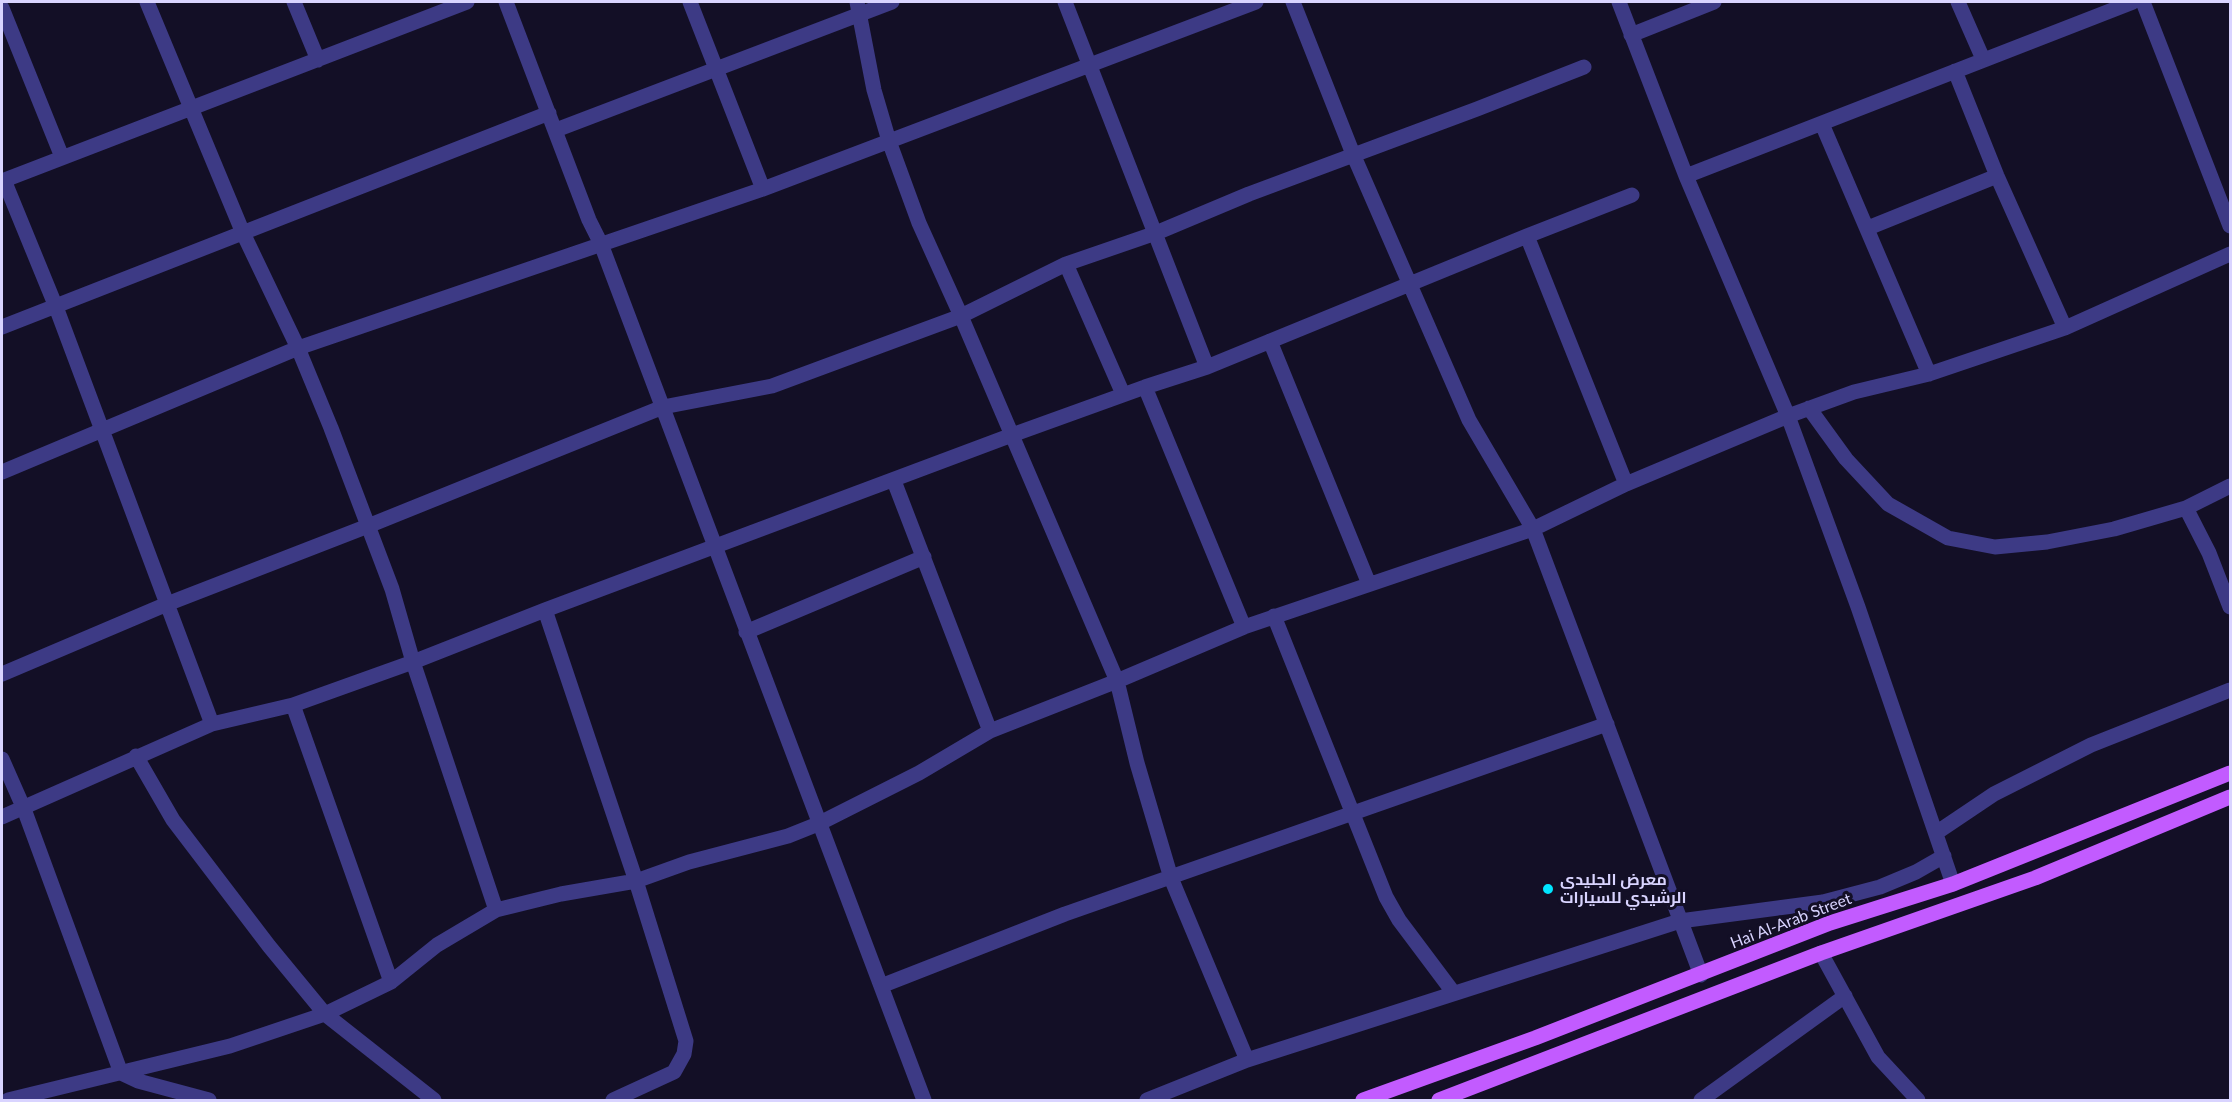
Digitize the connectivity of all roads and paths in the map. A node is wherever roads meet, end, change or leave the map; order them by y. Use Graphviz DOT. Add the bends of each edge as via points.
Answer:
graph roads {
  1 [pos="147,2"];
  2 [pos="294,2"];
  3 [pos="467,2"];
  4 [pos="506,2"];
  5 [pos="690,2"];
  6 [pos="892,2"];
  7 [pos="1065,2"];
  8 [pos="1256,2"];
  9 [pos="1293,2"];
  10 [pos="1619,2"];
  11 [pos="1714,2"];
  12 [pos="1958,2"];
  13 [pos="2133,2"];
  14 [pos="2143,2"];
  15 [pos="2,8"];
  16 [pos="859,8"];
  17 [pos="1631,35"];
  18 [pos="1983,59"];
  19 [pos="318,60"];
  20 [pos="1089,65"];
  21 [pos="1584,67"];
  22 [pos="716,68"];
  23 [pos="1955,71"];
  24 [pos="190,109"];
  25 [pos="549,113"];
  26 [pos="1822,124"];
  27 [pos="556,130"];
  28 [pos="890,141"];
  29 [pos="1353,154"];
  30 [pos="62,157"];
  31 [pos="1686,176"];
  32 [pos="1997,176"];
  33 [pos="3,180"];
  34 [pos="763,189"];
  35 [pos="1632,195"];
  36 [pos="2230,226"];
  37 [pos="1868,228"];
  38 [pos="1156,232"];
  39 [pos="243,233"];
  40 [pos="1527,236"];
  41 [pos="601,244"];
  42 [pos="2230,254"];
  43 [pos="1066,264"];
  44 [pos="1411,284"];
  45 [pos="56,307"];
  46 [pos="961,316"];
  47 [pos="2,327"];
  48 [pos="2065,328"];
  49 [pos="1270,341"];
  50 [pos="298,348"];
  51 [pos="1207,367"];
  52 [pos="1929,374"];
  53 [pos="1145,387"];
  54 [pos="1123,394"];
  55 [pos="663,407"];
  56 [pos="1809,408"];
  57 [pos="1788,416"];
  58 [pos="103,430"];
  59 [pos="1012,435"];
  60 [pos="2,472"];
  61 [pos="894,481"];
  62 [pos="1626,484"];
  63 [pos="2230,486"];
  64 [pos="2186,508"];
  65 [pos="368,526"];
  66 [pos="1533,529"];
  67 [pos="714,547"];
  68 [pos="924,557"];
  69 [pos="1369,584"];
  70 [pos="168,604"];
  71 [pos="2230,607"];
  72 [pos="545,610"];
  73 [pos="1274,616"];
  74 [pos="1244,627"];
  75 [pos="746,632"];
  76 [pos="413,662"];
  77 [pos="2,674"];
  78 [pos="1117,681"];
  79 [pos="2230,690"];
  80 [pos="293,705"];
  81 [pos="212,724"];
  82 [pos="1607,724"];
  83 [pos="990,731"];
  84 [pos="136,756"];
  85 [pos="2,759"];
  86 [pos="2230,773"];
  87 [pos="2230,797"];
  88 [pos="24,809"];
  89 [pos="1352,814"];
  90 [pos="2,817"];
  91 [pos="818,824"];
  92 [pos="1936,833"];
  93 [pos="1944,856"];
  94 [pos="1170,878"];
  95 [pos="636,881"];
  96 [pos="1953,884"];
  97 [pos="496,910"];
  98 [pos="1680,921"];
  99 [pos="1821,953"];
  100 [pos="1701,975"];
  101 [pos="391,982"];
  102 [pos="881,986"];
  103 [pos="1453,992"];
  104 [pos="1845,996"];
  105 [pos="325,1014"];
  106 [pos="1247,1059"];
  107 [pos="121,1073"];
  108 [pos="8,1101"];
  109 [pos="209,1101"];
  110 [pos="434,1101"];
  111 [pos="613,1101"];
  112 [pos="924,1101"];
  113 [pos="1147,1101"];
  114 [pos="1363,1101"];
  115 [pos="1439,1101"];
  116 [pos="1701,1101"];
  117 [pos="1918,1101"];
  1 -- 24 [label="street"];
  2 -- 19 [label="street"];
  3 -- 19 [label="street"];
  4 -- 25 [label="street"];
  5 -- 22 [label="street"];
  6 -- 16 [label="street"];
  7 -- 20 [label="street"];
  8 -- 20 [label="street"];
  9 -- 29 [label="street"];
  10 -- 17 [label="street"];
  11 -- 17 [label="street"];
  12 -- 18 [label="street"];
  13 -- 18 [label="street"];
  14 -- 36 [label="street"];
  15 -- 30 [label="street"];
  16 -- 22 [label="street"];
  16 -- 28 [label="street" via="874,90"];
  17 -- 31 [label="street"];
  18 -- 23 [label="street"];
  19 -- 24 [label="street"];
  20 -- 28 [label="street"];
  20 -- 38 [label="street"];
  21 -- 29 [label="street"];
  22 -- 27 [label="street"];
  22 -- 34 [label="street"];
  23 -- 26 [label="street"];
  23 -- 32 [label="street"];
  24 -- 30 [label="street"];
  24 -- 39 [label="street"];
  25 -- 27 [label="street"];
  25 -- 39 [label="street"];
  26 -- 31 [label="street"];
  26 -- 37 [label="street"];
  27 -- 41 [label="street"];
  28 -- 34 [label="street"];
  28 -- 46 [label="street" via="919,223"];
  29 -- 38 [label="street"];
  29 -- 44 [label="street"];
  30 -- 33 [label="street"];
  31 -- 57 [label="street"];
  32 -- 37 [label="street"];
  32 -- 48 [label="street"];
  33 -- 45 [label="street"];
  34 -- 41 [label="street"];
  35 -- 40 [label="street"];
  37 -- 52 [label="street"];
  38 -- 43 [label="street"];
  38 -- 51 [label="street"];
  39 -- 45 [label="street"];
  39 -- 50 [label="street"];
  40 -- 44 [label="street"];
  40 -- 62 [label="street"];
  41 -- 50 [label="street"];
  41 -- 55 [label="street"];
  42 -- 48 [label="street"];
  43 -- 46 [label="street"];
  43 -- 54 [label="street"];
  44 -- 49 [label="street"];
  44 -- 66 [label="street" via="1469,420"];
  45 -- 47 [label="street"];
  45 -- 58 [label="street"];
  46 -- 55 [label="street" via="772,386"];
  46 -- 59 [label="street"];
  48 -- 52 [label="street"];
  49 -- 51 [label="street"];
  49 -- 69 [label="street"];
  50 -- 58 [label="street"];
  50 -- 65 [label="street"];
  51 -- 53 [label="street"];
  52 -- 56 [label="street" via="1854,392"];
  53 -- 54 [label="street"];
  53 -- 74 [label="street"];
  54 -- 59 [label="street"];
  55 -- 65 [label="street"];
  55 -- 67 [label="street"];
  56 -- 57 [label="street"];
  56 -- 64 [label="street" via="1846,459 1888,504 1948,538 1995,547 2047,542 2115,529"];
  57 -- 62 [label="street"];
  57 -- 92 [label="street"];
  58 -- 60 [label="street"];
  58 -- 70 [label="street"];
  59 -- 61 [label="street"];
  59 -- 78 [label="street"];
  61 -- 67 [label="street"];
  61 -- 68 [label="street"];
  62 -- 66 [label="street"];
  63 -- 64 [label="street"];
  64 -- 71 [label="street"];
  65 -- 70 [label="street"];
  65 -- 76 [label="street"];
  66 -- 69 [label="street"];
  66 -- 82 [label="street"];
  67 -- 72 [label="street"];
  67 -- 75 [label="street"];
  68 -- 75 [label="street"];
  68 -- 83 [label="street"];
  69 -- 73 [label="street"];
  70 -- 77 [label="street"];
  70 -- 81 [label="street"];
  72 -- 76 [label="street"];
  72 -- 95 [label="street"];
  73 -- 74 [label="street"];
  73 -- 89 [label="street"];
  74 -- 78 [label="street"];
  75 -- 91 [label="street"];
  76 -- 80 [label="street"];
  76 -- 97 [label="street"];
  78 -- 83 [label="street"];
  78 -- 94 [label="street"];
  79 -- 92 [label="street" via="2091,745 1994,794"];
  80 -- 81 [label="street"];
  80 -- 101 [label="street"];
  81 -- 84 [label="street"];
  82 -- 89 [label="street"];
  82 -- 98 [label="street"];
  83 -- 91 [label="street" via="919,773"];
  84 -- 88 [label="street"];
  84 -- 105 [label="street" via="173,820"];
  85 -- 88 [label="street"];
  86 -- 96 [label="main road, Hai Al-Arab Street"];
  87 -- 99 [label="main road" via="2035,878"];
  88 -- 90 [label="street"];
  88 -- 107 [label="street"];
  89 -- 94 [label="street"];
  89 -- 103 [label="street" via="1399,920"];
  91 -- 95 [label="street"];
  91 -- 102 [label="street"];
  92 -- 93 [label="street"];
  93 -- 96 [label="street"];
  93 -- 98 [label="street" via="1880,887 1823,902"];
  94 -- 102 [label="street" via="1065,914"];
  94 -- 106 [label="street"];
  95 -- 97 [label="street"];
  95 -- 111 [label="street" via="686,1041 674,1072"];
  96 -- 100 [label="main road, Hai Al-Arab Street" via="1830,923"];
  97 -- 101 [label="street" via="437,945"];
  98 -- 100 [label="street"];
  98 -- 103 [label="street"];
  99 -- 104 [label="street"];
  99 -- 115 [label="main road"];
  100 -- 114 [label="main road, Hai Al-Arab Street"];
  101 -- 105 [label="street"];
  102 -- 112 [label="street"];
  103 -- 106 [label="street"];
  104 -- 116 [label="street"];
  104 -- 117 [label="street" via="1878,1057"];
  105 -- 107 [label="street" via="230,1046"];
  105 -- 110 [label="street"];
  106 -- 113 [label="street"];
  107 -- 108 [label="street"];
  107 -- 109 [label="street"];
}
